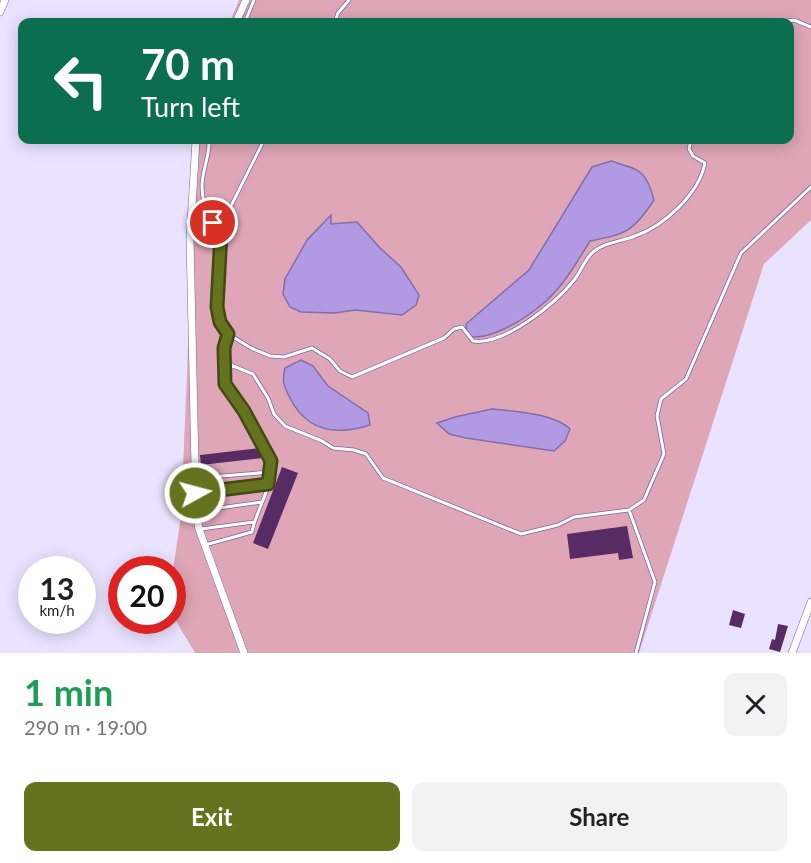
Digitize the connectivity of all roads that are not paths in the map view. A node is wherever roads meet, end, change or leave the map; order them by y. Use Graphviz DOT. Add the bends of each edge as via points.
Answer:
graph roads {
  1 [pos="5,0"];
  2 [pos="246,0"];
  3 [pos="254,0"];
  4 [pos="349,0"];
  5 [pos="0,12"];
  6 [pos="238,18"];
  7 [pos="247,18"];
  8 [pos="336,18"];
  9 [pos="794,20"];
  10 [pos="811,27"];
  11 [pos="195,144"];
  12 [pos="209,144"];
  13 [pos="262,144"];
  14 [pos="690,144"];
  15 [pos="811,187"];
  16 [pos="221,233"];
  17 [pos="228,334"];
  18 [pos="225,358"];
  19 [pos="233,366"];
  20 [pos="224,375"];
  21 [pos="271,472"];
  22 [pos="195,478"];
  23 [pos="268,484"];
  24 [pos="195,493"];
  25 [pos="262,502"];
  26 [pos="629,510"];
  27 [pos="196,511"];
  28 [pos="254,522"];
  29 [pos="199,529"];
  30 [pos="205,545"];
  31 [pos="811,602"];
  32 [pos="244,653"];
  33 [pos="636,653"];
  34 [pos="792,653"];
  1 -- 5 [label="street"];
  2 -- 6 [label="street"];
  3 -- 7 [label="lane"];
  4 -- 8 [label="lane"];
  9 -- 10 [label="lane"];
  11 -- 22 [label="street" via="190,239"];
  12 -- 16 [label="lane" via="202,185 205,207"];
  13 -- 16 [label="lane"];
  14 -- 17 [label="lane" via="693,156 705,163 679,207 649,231 604,244 590,254 554,303 498,338 473,341 462,327 454,329 444,338 352,377 312,348 284,357 270,356"];
  15 -- 26 [label="lane" via="741,253 686,379 661,399 657,416 664,454 644,500"];
  16 -- 17 [label="lane" via="217,307"];
  17 -- 18 [label="lane"];
  18 -- 19 [label="lane"];
  18 -- 20 [label="lane"];
  19 -- 20 [label="lane"];
  19 -- 26 [label="lane" via="253,374 274,414 285,426 333,448 366,454 382,478 504,528 521,534 574,518"];
  20 -- 21 [label="lane" via="229,392 271,461"];
  21 -- 22 [label="lane"];
  21 -- 23 [label="lane"];
  22 -- 24 [label="street"];
  23 -- 24 [label="lane"];
  23 -- 25 [label="lane"];
  24 -- 27 [label="street"];
  25 -- 27 [label="lane"];
  25 -- 28 [label="lane"];
  26 -- 33 [label="lane" via="655,582"];
  27 -- 29 [label="street"];
  28 -- 29 [label="lane"];
  28 -- 30 [label="lane" via="252,532"];
  29 -- 30 [label="street"];
  30 -- 32 [label="street"];
  31 -- 34 [label="street"];
}
